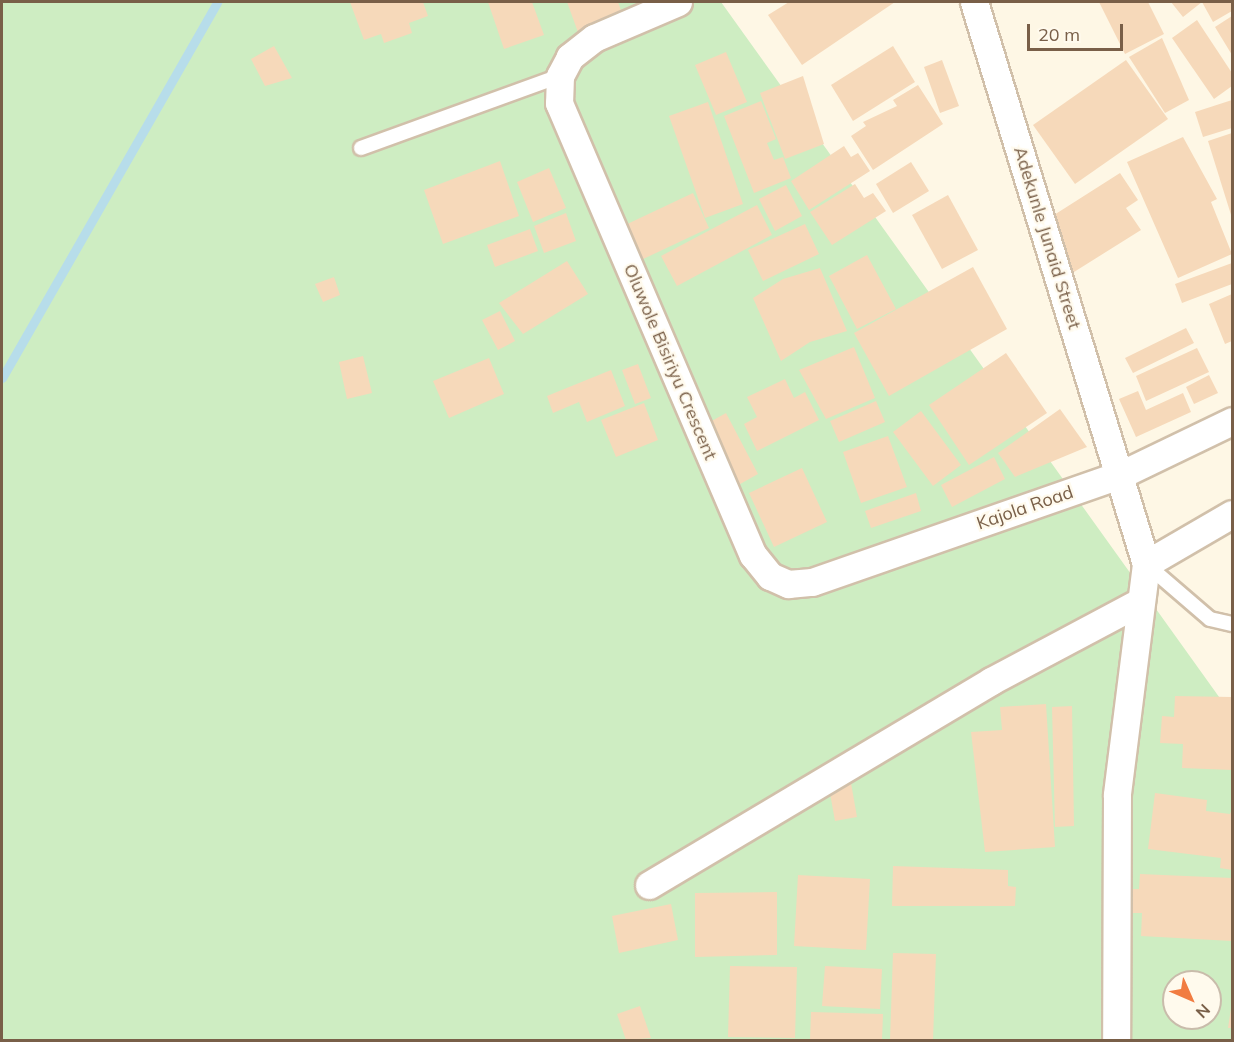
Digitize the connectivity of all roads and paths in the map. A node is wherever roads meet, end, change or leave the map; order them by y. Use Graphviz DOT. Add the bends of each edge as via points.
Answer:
graph roads {
  1 [pos="678,2"];
  2 [pos="974,2"];
  3 [pos="560,76"];
  4 [pos="361,148"];
  5 [pos="1233,421"];
  6 [pos="1120,475"];
  7 [pos="1233,514"];
  8 [pos="1146,564"];
  9 [pos="813,582"];
  10 [pos="1138,603"];
  11 [pos="1233,624"];
  12 [pos="649,885"];
  13 [pos="1116,1041"];
  1 -- 3 [label="street" via="594,38 570,57"];
  2 -- 6 [label="street, Adekunle Junaid Street"];
  3 -- 4 [label="lane"];
  3 -- 9 [label="street, Oluwole Bisiriyu Crescent" via="559,103 753,555 770,576 788,584"];
  5 -- 6 [label="street, Kajola Road"];
  6 -- 8 [label="street, Adekunle Junaid Street"];
  6 -- 9 [label="street, Kajola Road"];
  7 -- 8 [label="street"];
  8 -- 10 [label="street"];
  8 -- 11 [label="lane" via="1210,619"];
  10 -- 12 [label="street" via="991,681"];
  10 -- 13 [label="street" via="1117,795"];
}
